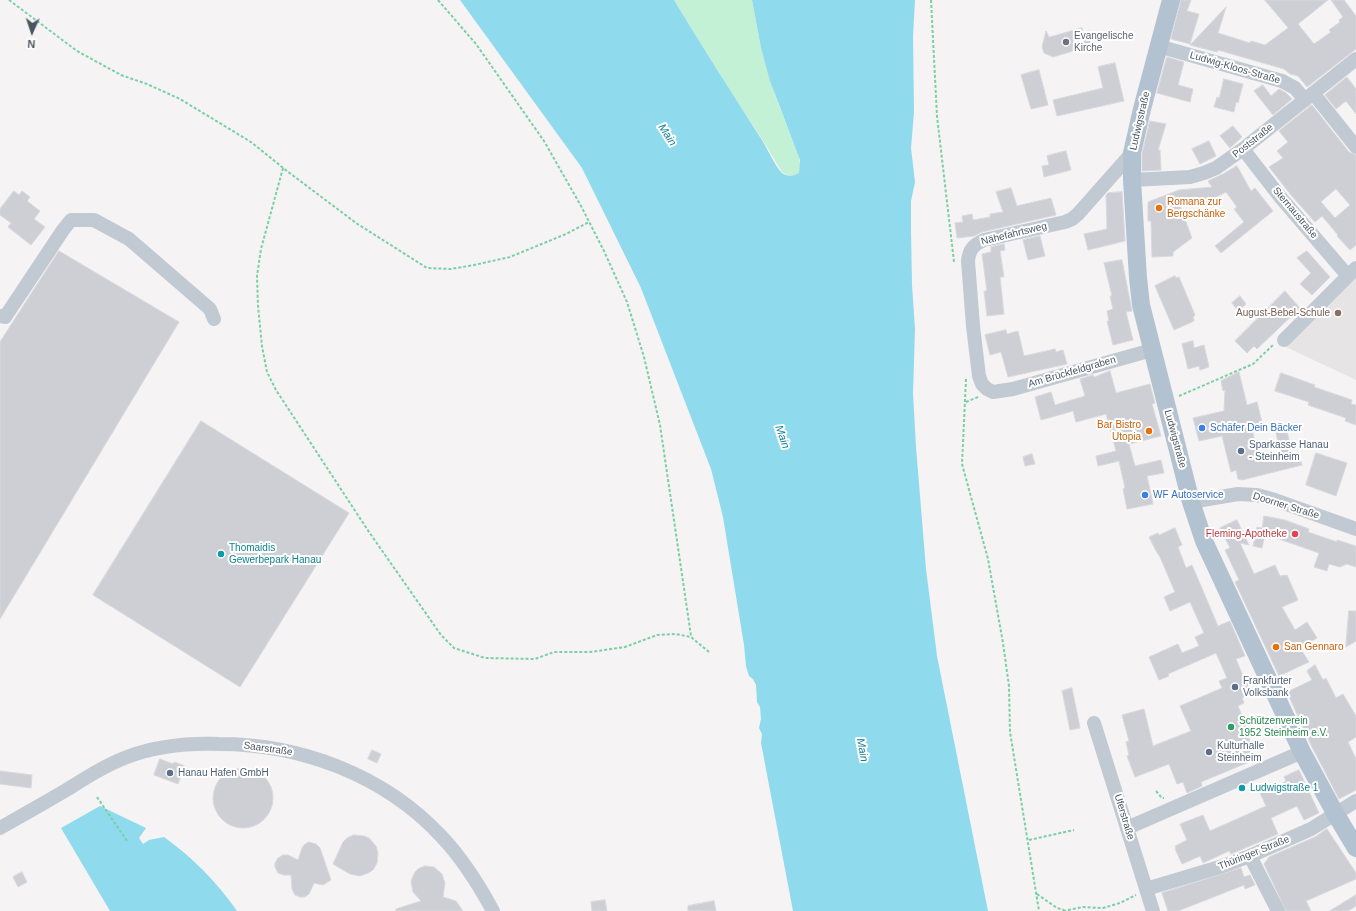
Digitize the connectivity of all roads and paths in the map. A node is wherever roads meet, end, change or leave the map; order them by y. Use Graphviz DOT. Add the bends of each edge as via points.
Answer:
graph roads {
  1 [pos="9,0"];
  2 [pos="438,0"];
  3 [pos="931,0"];
  4 [pos="1171,0"];
  5 [pos="1158,46"];
  6 [pos="1356,59"];
  7 [pos="1309,97"];
  8 [pos="1356,147"];
  9 [pos="1243,149"];
  10 [pos="1132,153"];
  11 [pos="283,168"];
  12 [pos="1132,180"];
  13 [pos="589,222"];
  14 [pos="955,264"];
  15 [pos="1352,272"];
  16 [pos="214,319"];
  17 [pos="2,320"];
  18 [pos="1284,340"];
  19 [pos="1152,350"];
  20 [pos="966,377"];
  21 [pos="993,392"];
  22 [pos="1165,401"];
  23 [pos="1191,502"];
  24 [pos="1356,529"];
  25 [pos="691,637"];
  26 [pos="709,652"];
  27 [pos="1094,723"];
  28 [pos="1302,752"];
  29 [pos="1156,791"];
  30 [pos="97,797"];
  31 [pos="1162,798"];
  32 [pos="1356,801"];
  33 [pos="1335,813"];
  34 [pos="0,828"];
  35 [pos="1127,828"];
  36 [pos="1074,830"];
  37 [pos="126,840"];
  38 [pos="1028,840"];
  39 [pos="1356,848"];
  40 [pos="1250,856"];
  41 [pos="1142,892"];
  42 [pos="1036,894"];
  43 [pos="492,911"];
  44 [pos="1039,911"];
  45 [pos="1064,911"];
  46 [pos="1153,911"];
  47 [pos="1278,911"];
  1 -- 11 [label="path" via="77,52 121,75 180,99 251,142"];
  2 -- 13 [label="path" via="476,44 544,141"];
  3 -- 14 [label="path" via="938,116"];
  4 -- 5 [label="main road, Ludwigstraße"];
  5 -- 7 [label="street, Ludwig-Kloos-Straße" via="1282,80"];
  5 -- 10 [label="main road, Ludwigstraße"];
  6 -- 7 [label="street, Poststraße"];
  7 -- 8 [label="street, Ludwig-Kloos-Straße"];
  7 -- 9 [label="street, Poststraße"];
  9 -- 12 [label="street, Poststraße" via="1216,168 1194,176"];
  9 -- 15 [label="street, Sternaustraße" via="1281,198"];
  10 -- 12 [label="main road, Ludwigstraße"];
  10 -- 21 [label="street, Nähefahrtsweg" via="1072,219 984,240 975,244 970,251 968,261 972,319 979,376 982,384"];
  11 -- 13 [label="path" via="356,223 427,268 450,269 510,257"];
  11 -- 25 [label="path" via="261,249 257,276 262,346 267,372 276,390 361,520 441,635 454,648 485,658 535,659 554,652 590,652 625,647 657,635 676,634"];
  12 -- 19 [label="main road, Ludwigstraße" via="1139,294"];
  13 -- 25 [label="path" via="627,302 644,357 660,425"];
  15 -- 18 [label="street"];
  16 -- 17 [label="street" via="210,309 128,239 94,220 71,220"];
  18 -- 22 [label="path" via="1277,340 1253,364"];
  19 -- 21 [label="street, Am Brückfeldgraben" via="1013,389"];
  19 -- 22 [label="main road, Ludwigstraße"];
  20 -- 38 [label="path" via="962,464 988,559 1003,643 1009,686 1010,732"];
  22 -- 23 [label="main road, Ludwigstraße"];
  23 -- 24 [label="street, Doorner Straße" via="1238,494 1257,495"];
  23 -- 28 [label="main road, Ludwigstraße" via="1213,562"];
  25 -- 26 [label="path"];
  27 -- 35 [label="street, Uferstraße"];
  28 -- 33 [label="main road, Ludwigstraße"];
  28 -- 35 [label="street"];
  29 -- 31 [label="path"];
  30 -- 37 [label="path"];
  32 -- 33 [label="street, Thüringer Straße"];
  33 -- 39 [label="main road, Ludwigstraße"];
  33 -- 40 [label="street, Thüringer Straße" via="1311,829"];
  34 -- 43 [label="street, Saarstraße" via="93,774 126,757 145,751 204,744 281,749 345,769 409,808 456,853"];
  35 -- 41 [label="street, Uferstraße"];
  36 -- 38 [label="path"];
  38 -- 42 [label="path"];
  40 -- 41 [label="street, Thüringer Straße"];
  40 -- 47 [label="street"];
  41 -- 45 [label="path" via="1103,908 1083,907"];
  41 -- 46 [label="street, Uferstraße"];
  42 -- 44 [label="path"];
  42 -- 45 [label="path"];
}
